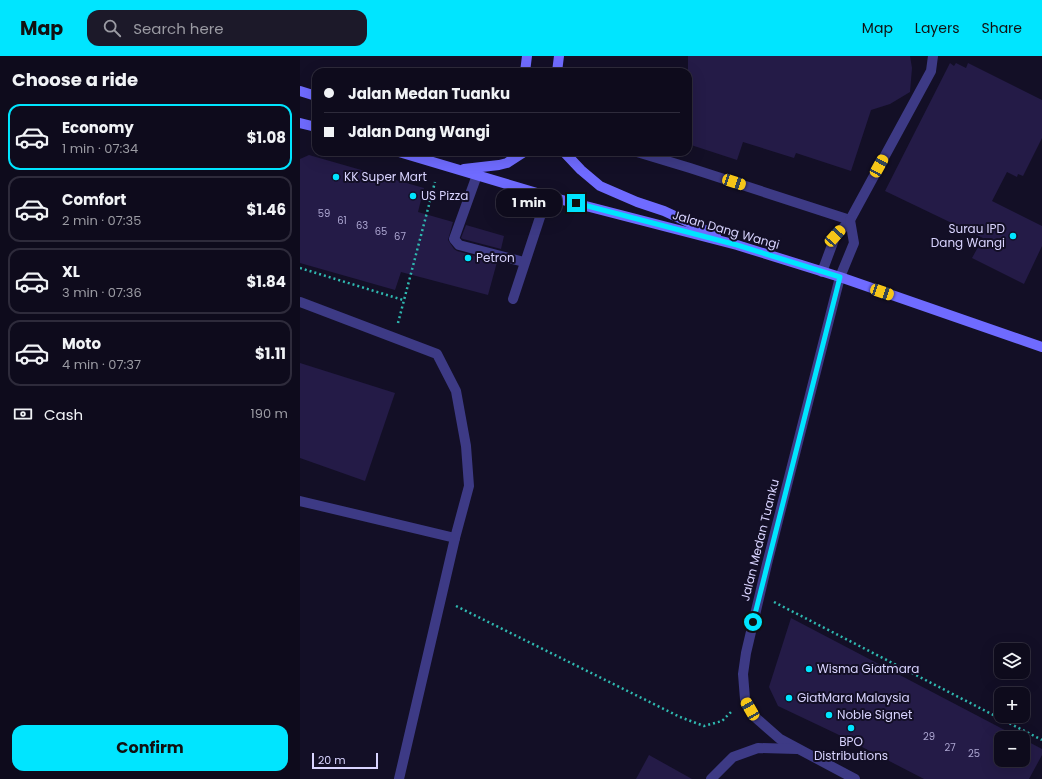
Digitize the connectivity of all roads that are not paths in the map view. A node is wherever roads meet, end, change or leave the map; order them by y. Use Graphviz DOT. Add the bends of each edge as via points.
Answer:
graph roads {
  1 [pos="527,56"];
  2 [pos="559,56"];
  3 [pos="933,56"];
  4 [pos="526,68"];
  5 [pos="558,68"];
  6 [pos="300,91"];
  7 [pos="312,95"];
  8 [pos="300,123"];
  9 [pos="312,126"];
  10 [pos="412,156"];
  11 [pos="518,156"];
  12 [pos="568,156"];
  13 [pos="650,156"];
  14 [pos="456,169"];
  15 [pos="477,176"];
  16 [pos="547,196"];
  17 [pos="850,220"];
  18 [pos="737,245"];
  19 [pos="524,262"];
  20 [pos="822,272"];
  21 [pos="840,277"];
  22 [pos="513,299"];
  23 [pos="300,302"];
  24 [pos="1042,347"];
  25 [pos="300,502"];
  26 [pos="455,538"];
  27 [pos="797,749"];
  28 [pos="399,779"];
  29 [pos="711,779"];
  30 [pos="855,779"];
  1 -- 4 [label="street"];
  2 -- 5 [label="street"];
  3 -- 17 [label="street" via="931,71"];
  6 -- 7 [label="street"];
  8 -- 9 [label="street"];
  10 -- 14 [label="street, Jalan Dang Wangi"];
  11 -- 14 [label="street" via="499,165"];
  12 -- 18 [label="street" via="600,186 664,211"];
  13 -- 17 [label="street"];
  14 -- 15 [label="street, Jalan Dang Wangi"];
  15 -- 16 [label="street, Jalan Dang Wangi"];
  15 -- 19 [label="street" via="454,239 459,245"];
  16 -- 18 [label="street, Jalan Dang Wangi"];
  16 -- 19 [label="street"];
  17 -- 20 [label="street" via="835,236"];
  17 -- 21 [label="street, Jalan Medan Tuanku" via="854,243"];
  18 -- 20 [label="street, Jalan Dang Wangi"];
  19 -- 22 [label="street"];
  20 -- 21 [label="street, Jalan Dang Wangi"];
  21 -- 24 [label="street, Jalan Dang Wangi"];
  21 -- 27 [label="street, Jalan Medan Tuanku" via="746,653 743,674 745,699 756,718 780,739"];
  23 -- 26 [label="street" via="437,354 456,391 466,446 469,486"];
  25 -- 26 [label="street"];
  26 -- 28 [label="street"];
  27 -- 29 [label="street" via="758,748 733,757"];
  27 -- 30 [label="street, Jalan Medan Tuanku"];
}
